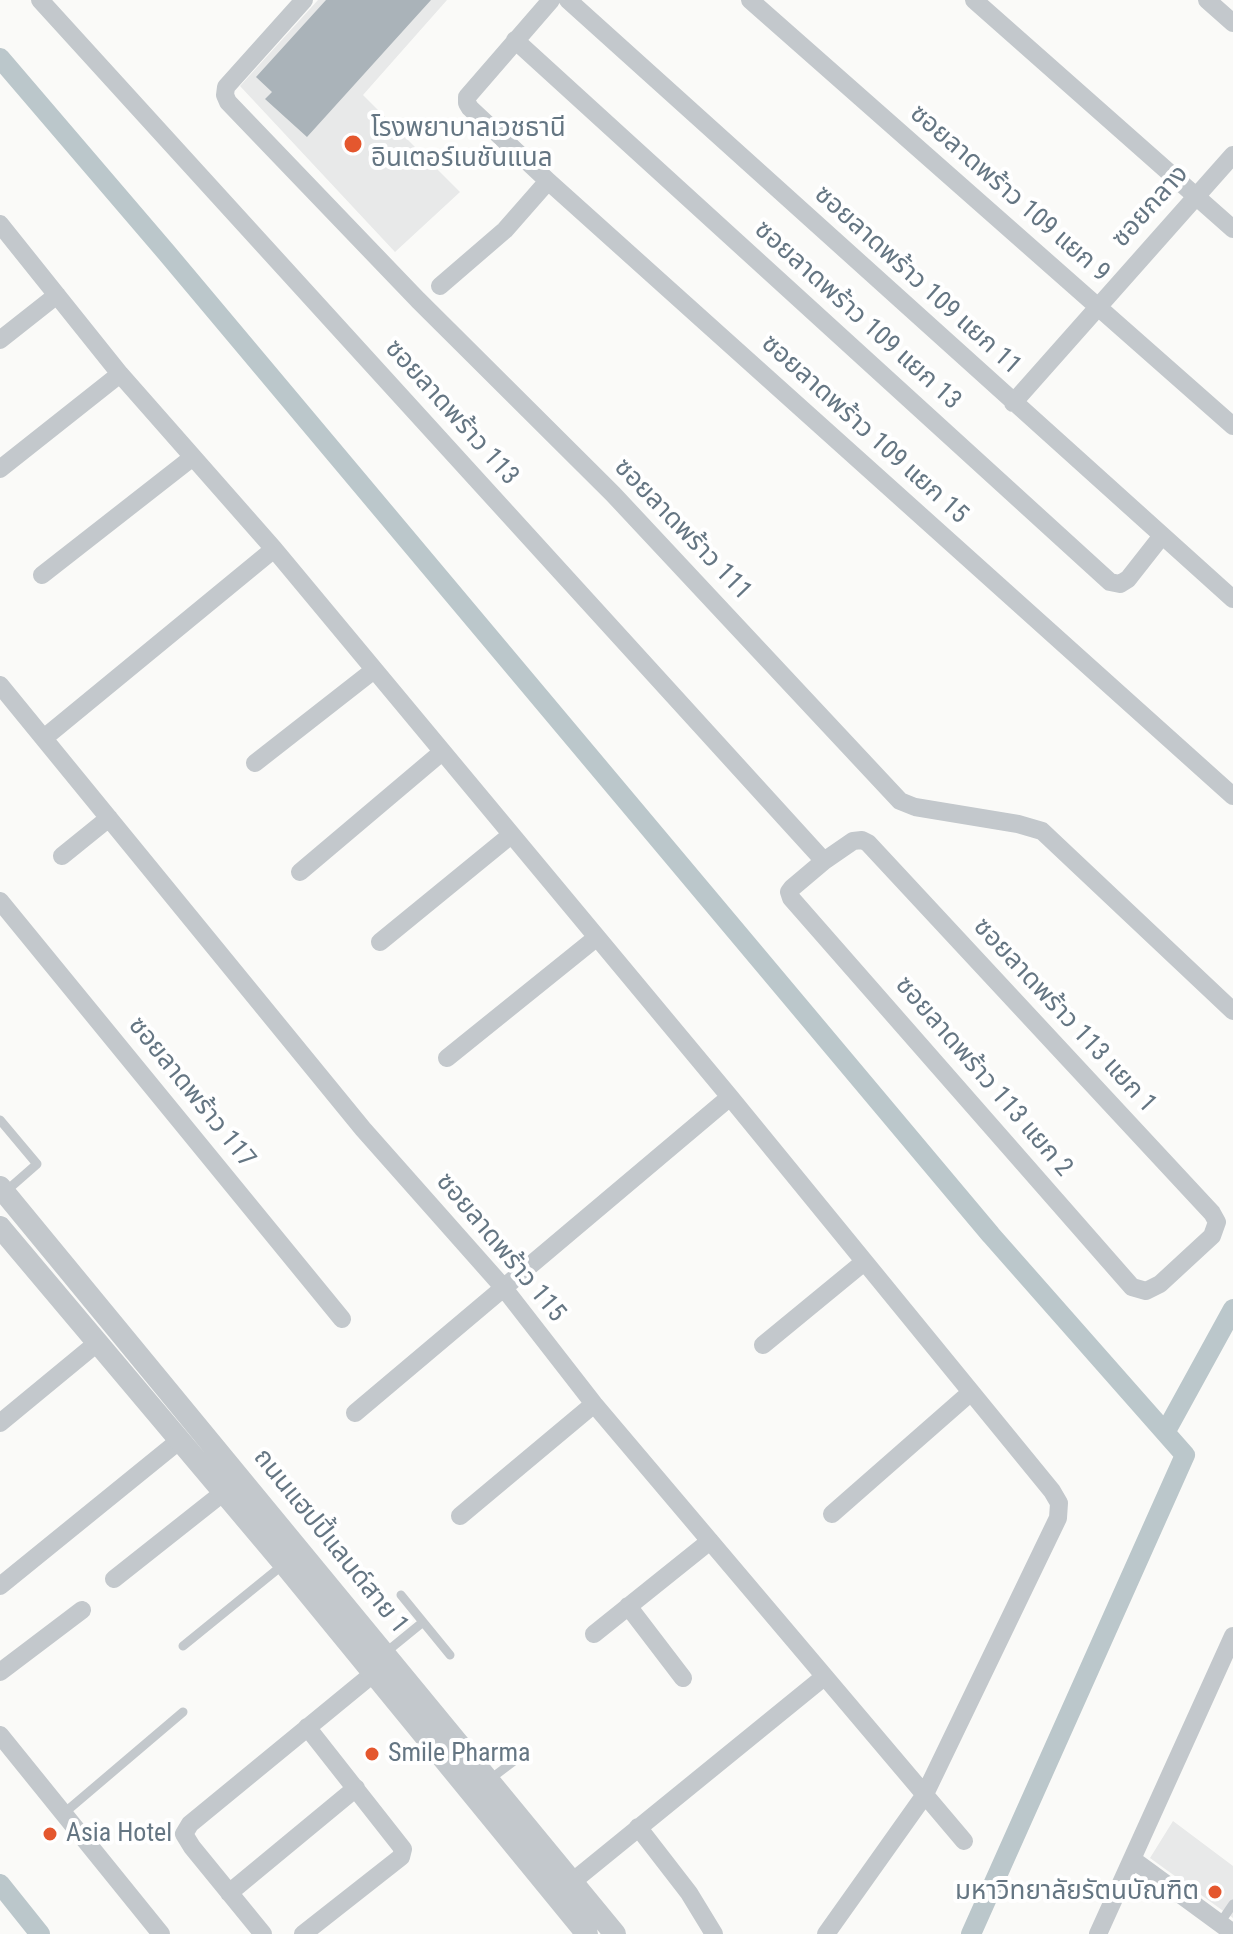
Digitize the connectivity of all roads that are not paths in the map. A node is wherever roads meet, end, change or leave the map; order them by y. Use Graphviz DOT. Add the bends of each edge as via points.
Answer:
graph roads {
  1 [pos="40,0"];
  2 [pos="304,0"];
  3 [pos="551,0"];
  4 [pos="568,0"];
  5 [pos="750,0"];
  6 [pos="974,0"];
  7 [pos="1207,0"];
  8 [pos="1233,23"];
  9 [pos="515,40"];
  10 [pos="1233,155"];
  11 [pos="548,181"];
  12 [pos="1195,195"];
  13 [pos="0,224"];
  14 [pos="1233,229"];
  15 [pos="440,286"];
  16 [pos="57,295"];
  17 [pos="1098,307"];
  18 [pos="0,340"];
  19 [pos="120,374"];
  20 [pos="1013,403"];
  21 [pos="1233,426"];
  22 [pos="193,457"];
  23 [pos="0,469"];
  24 [pos="1161,537"];
  25 [pos="274,549"];
  26 [pos="42,575"];
  27 [pos="1233,599"];
  28 [pos="374,670"];
  29 [pos="0,685"];
  30 [pos="44,738"];
  31 [pos="442,752"];
  32 [pos="255,763"];
  33 [pos="1233,796"];
  34 [pos="109,818"];
  35 [pos="511,835"];
  36 [pos="62,856"];
  37 [pos="824,861"];
  38 [pos="300,872"];
  39 [pos="0,901"];
  40 [pos="596,938"];
  41 [pos="380,942"];
  42 [pos="1233,1011"];
  43 [pos="447,1058"];
  44 [pos="730,1097"];
  45 [pos="0,1120"];
  46 [pos="2,1189"];
  47 [pos="0,1227"];
  48 [pos="864,1262"];
  49 [pos="1181,1264"];
  50 [pos="503,1287"];
  51 [pos="342,1319"];
  52 [pos="116,1327"];
  53 [pos="97,1343"];
  54 [pos="763,1345"];
  55 [pos="970,1393"];
  56 [pos="594,1404"];
  57 [pos="355,1413"];
  58 [pos="0,1423"];
  59 [pos="180,1440"];
  60 [pos="224,1492"];
  61 [pos="832,1514"];
  62 [pos="460,1516"];
  63 [pos="710,1541"];
  64 [pos="284,1564"];
  65 [pos="114,1579"];
  66 [pos="0,1586"];
  67 [pos="401,1595"];
  68 [pos="628,1606"];
  69 [pos="82,1610"];
  70 [pos="423,1622"];
  71 [pos="594,1634"];
  72 [pos="1233,1636"];
  73 [pos="183,1646"];
  74 [pos="450,1655"];
  75 [pos="383,1662"];
  76 [pos="0,1672"];
  77 [pos="824,1677"];
  78 [pos="683,1678"];
  79 [pos="183,1712"];
  80 [pos="307,1727"];
  81 [pos="0,1735"];
  82 [pos="438,1735"];
  83 [pos="526,1752"];
  84 [pos="489,1780"];
  85 [pos="356,1788"];
  86 [pos="924,1796"];
  87 [pos="63,1814"];
  88 [pos="638,1827"];
  89 [pos="964,1841"];
  90 [pos="1132,1859"];
  91 [pos="572,1882"];
  92 [pos="229,1893"];
  93 [pos="1233,1904"];
  94 [pos="838,1918"];
  95 [pos="1227,1928"];
  96 [pos="161,1934"];
  97 [pos="263,1934"];
  98 [pos="303,1934"];
  99 [pos="587,1934"];
  100 [pos="615,1934"];
  101 [pos="714,1934"];
  102 [pos="826,1934"];
  103 [pos="851,1934"];
  104 [pos="1098,1934"];
  1 -- 37 [label="street, ซอยลาดพร้าว 113"];
  2 -- 42 [label="street, ซอยลาดพร้าว 111" via="226,87 228,102 613,494 900,801 1042,831"];
  3 -- 9 [label="street"];
  4 -- 20 [label="street, ซอยลาดพร้าว 109 แยก 11"];
  5 -- 17 [label="street, ซอยลาดพร้าว 109 แยก 9"];
  6 -- 12 [label="street"];
  7 -- 8 [label="street"];
  9 -- 11 [label="street, ซอยลาดพร้าว 109 แยก 15" via="467,103"];
  9 -- 24 [label="street, ซอยลาดพร้าว 109 แยก 13" via="1110,582 1128,579"];
  10 -- 12 [label="street, ซอยกลาง"];
  11 -- 15 [label="street" via="505,230"];
  11 -- 33 [label="street, ซอยลาดพร้าว 109 แยก 15"];
  12 -- 14 [label="street"];
  12 -- 17 [label="street, ซอยกลาง"];
  13 -- 16 [label="street"];
  16 -- 18 [label="street"];
  16 -- 19 [label="street"];
  17 -- 20 [label="street, ซอยกลาง"];
  17 -- 21 [label="street, ซอยลาดพร้าว 109 แยก 9"];
  19 -- 22 [label="street"];
  19 -- 23 [label="street"];
  20 -- 24 [label="street, ซอยลาดพร้าว 109 แยก 11"];
  22 -- 25 [label="street"];
  22 -- 26 [label="street"];
  24 -- 27 [label="street, ซอยลาดพร้าว 109 แยก 11"];
  25 -- 28 [label="street"];
  25 -- 30 [label="street"];
  28 -- 31 [label="street"];
  28 -- 32 [label="street"];
  29 -- 30 [label="street, ซอยลาดพร้าว 115"];
  30 -- 34 [label="street, ซอยลาดพร้าว 115"];
  31 -- 35 [label="street"];
  31 -- 38 [label="street"];
  34 -- 36 [label="street"];
  34 -- 50 [label="street, ซอยลาดพร้าว 115" via="363,1129"];
  35 -- 40 [label="street"];
  35 -- 41 [label="street"];
  37 -- 49 [label="street, ซอยลาดพร้าว 113 แยก 1" via="853,841 868,843 1212,1213 1217,1222 1212,1236"];
  37 -- 49 [label="street, ซอยลาดพร้าว 113 แยก 2" via="792,888 791,898 1132,1287 1153,1288"];
  39 -- 51 [label="street, ซอยลาดพร้าว 117"];
  40 -- 43 [label="street"];
  40 -- 44 [label="street"];
  44 -- 48 [label="street"];
  44 -- 50 [label="street"];
  45 -- 46 [label="lane" via="37,1164"];
  46 -- 52 [label="street, ถนนแฮปปี้แลนด์สาย 1"];
  47 -- 53 [label="street, ถนนแฮปปี้แลนด์สาย 1"];
  48 -- 54 [label="street"];
  48 -- 55 [label="street"];
  50 -- 56 [label="street, ซอยลาดพร้าว 115"];
  50 -- 57 [label="street"];
  52 -- 53 [label="street"];
  52 -- 75 [label="street, ถนนแฮปปี้แลนด์สาย 1"];
  53 -- 58 [label="street"];
  53 -- 59 [label="street, ถนนแฮปปี้แลนด์สาย 1"];
  55 -- 61 [label="street"];
  55 -- 86 [label="street" via="1052,1491 1059,1503 1058,1518"];
  56 -- 62 [label="street"];
  56 -- 63 [label="street, ซอยลาดพร้าว 115"];
  59 -- 60 [label="street, ถนนแฮปปี้แลนด์สาย 1"];
  59 -- 66 [label="street"];
  60 -- 64 [label="street, ถนนแฮปปี้แลนด์สาย 1"];
  60 -- 65 [label="street"];
  63 -- 68 [label="street"];
  63 -- 77 [label="street, ซอยลาดพร้าว 115"];
  64 -- 73 [label="lane"];
  64 -- 75 [label="street, ถนนแฮปปี้แลนด์สาย 1"];
  67 -- 70 [label="lane"];
  68 -- 71 [label="street"];
  68 -- 78 [label="street"];
  69 -- 76 [label="street"];
  70 -- 74 [label="lane"];
  70 -- 75 [label="lane"];
  72 -- 90 [label="street"];
  75 -- 80 [label="street"];
  75 -- 82 [label="street, ถนนแฮปปี้แลนด์สาย 1"];
  77 -- 86 [label="street, ซอยลาดพร้าว 115"];
  77 -- 88 [label="street"];
  79 -- 87 [label="lane"];
  80 -- 85 [label="street"];
  80 -- 92 [label="street" via="184,1834"];
  81 -- 87 [label="street"];
  82 -- 84 [label="street, ถนนแฮปปี้แลนด์สาย 1"];
  82 -- 99 [label="street, ถนนแฮปปี้แลนด์สาย 1"];
  83 -- 84 [label="lane"];
  84 -- 91 [label="street, ถนนแฮปปี้แลนด์สาย 1"];
  85 -- 92 [label="street"];
  85 -- 98 [label="street" via="400,1843 401,1857"];
  86 -- 89 [label="street, ซอยลาดพร้าว 115"];
  86 -- 94 [label="street"];
  87 -- 96 [label="street"];
  88 -- 91 [label="street"];
  88 -- 101 [label="street"];
  90 -- 95 [label="street"];
  90 -- 104 [label="street"];
  91 -- 100 [label="street, ถนนแฮปปี้แลนด์สาย 1"];
  92 -- 97 [label="street"];
  93 -- 95 [label="lane"];
  94 -- 102 [label="street"];
  94 -- 103 [label="street"];
}
